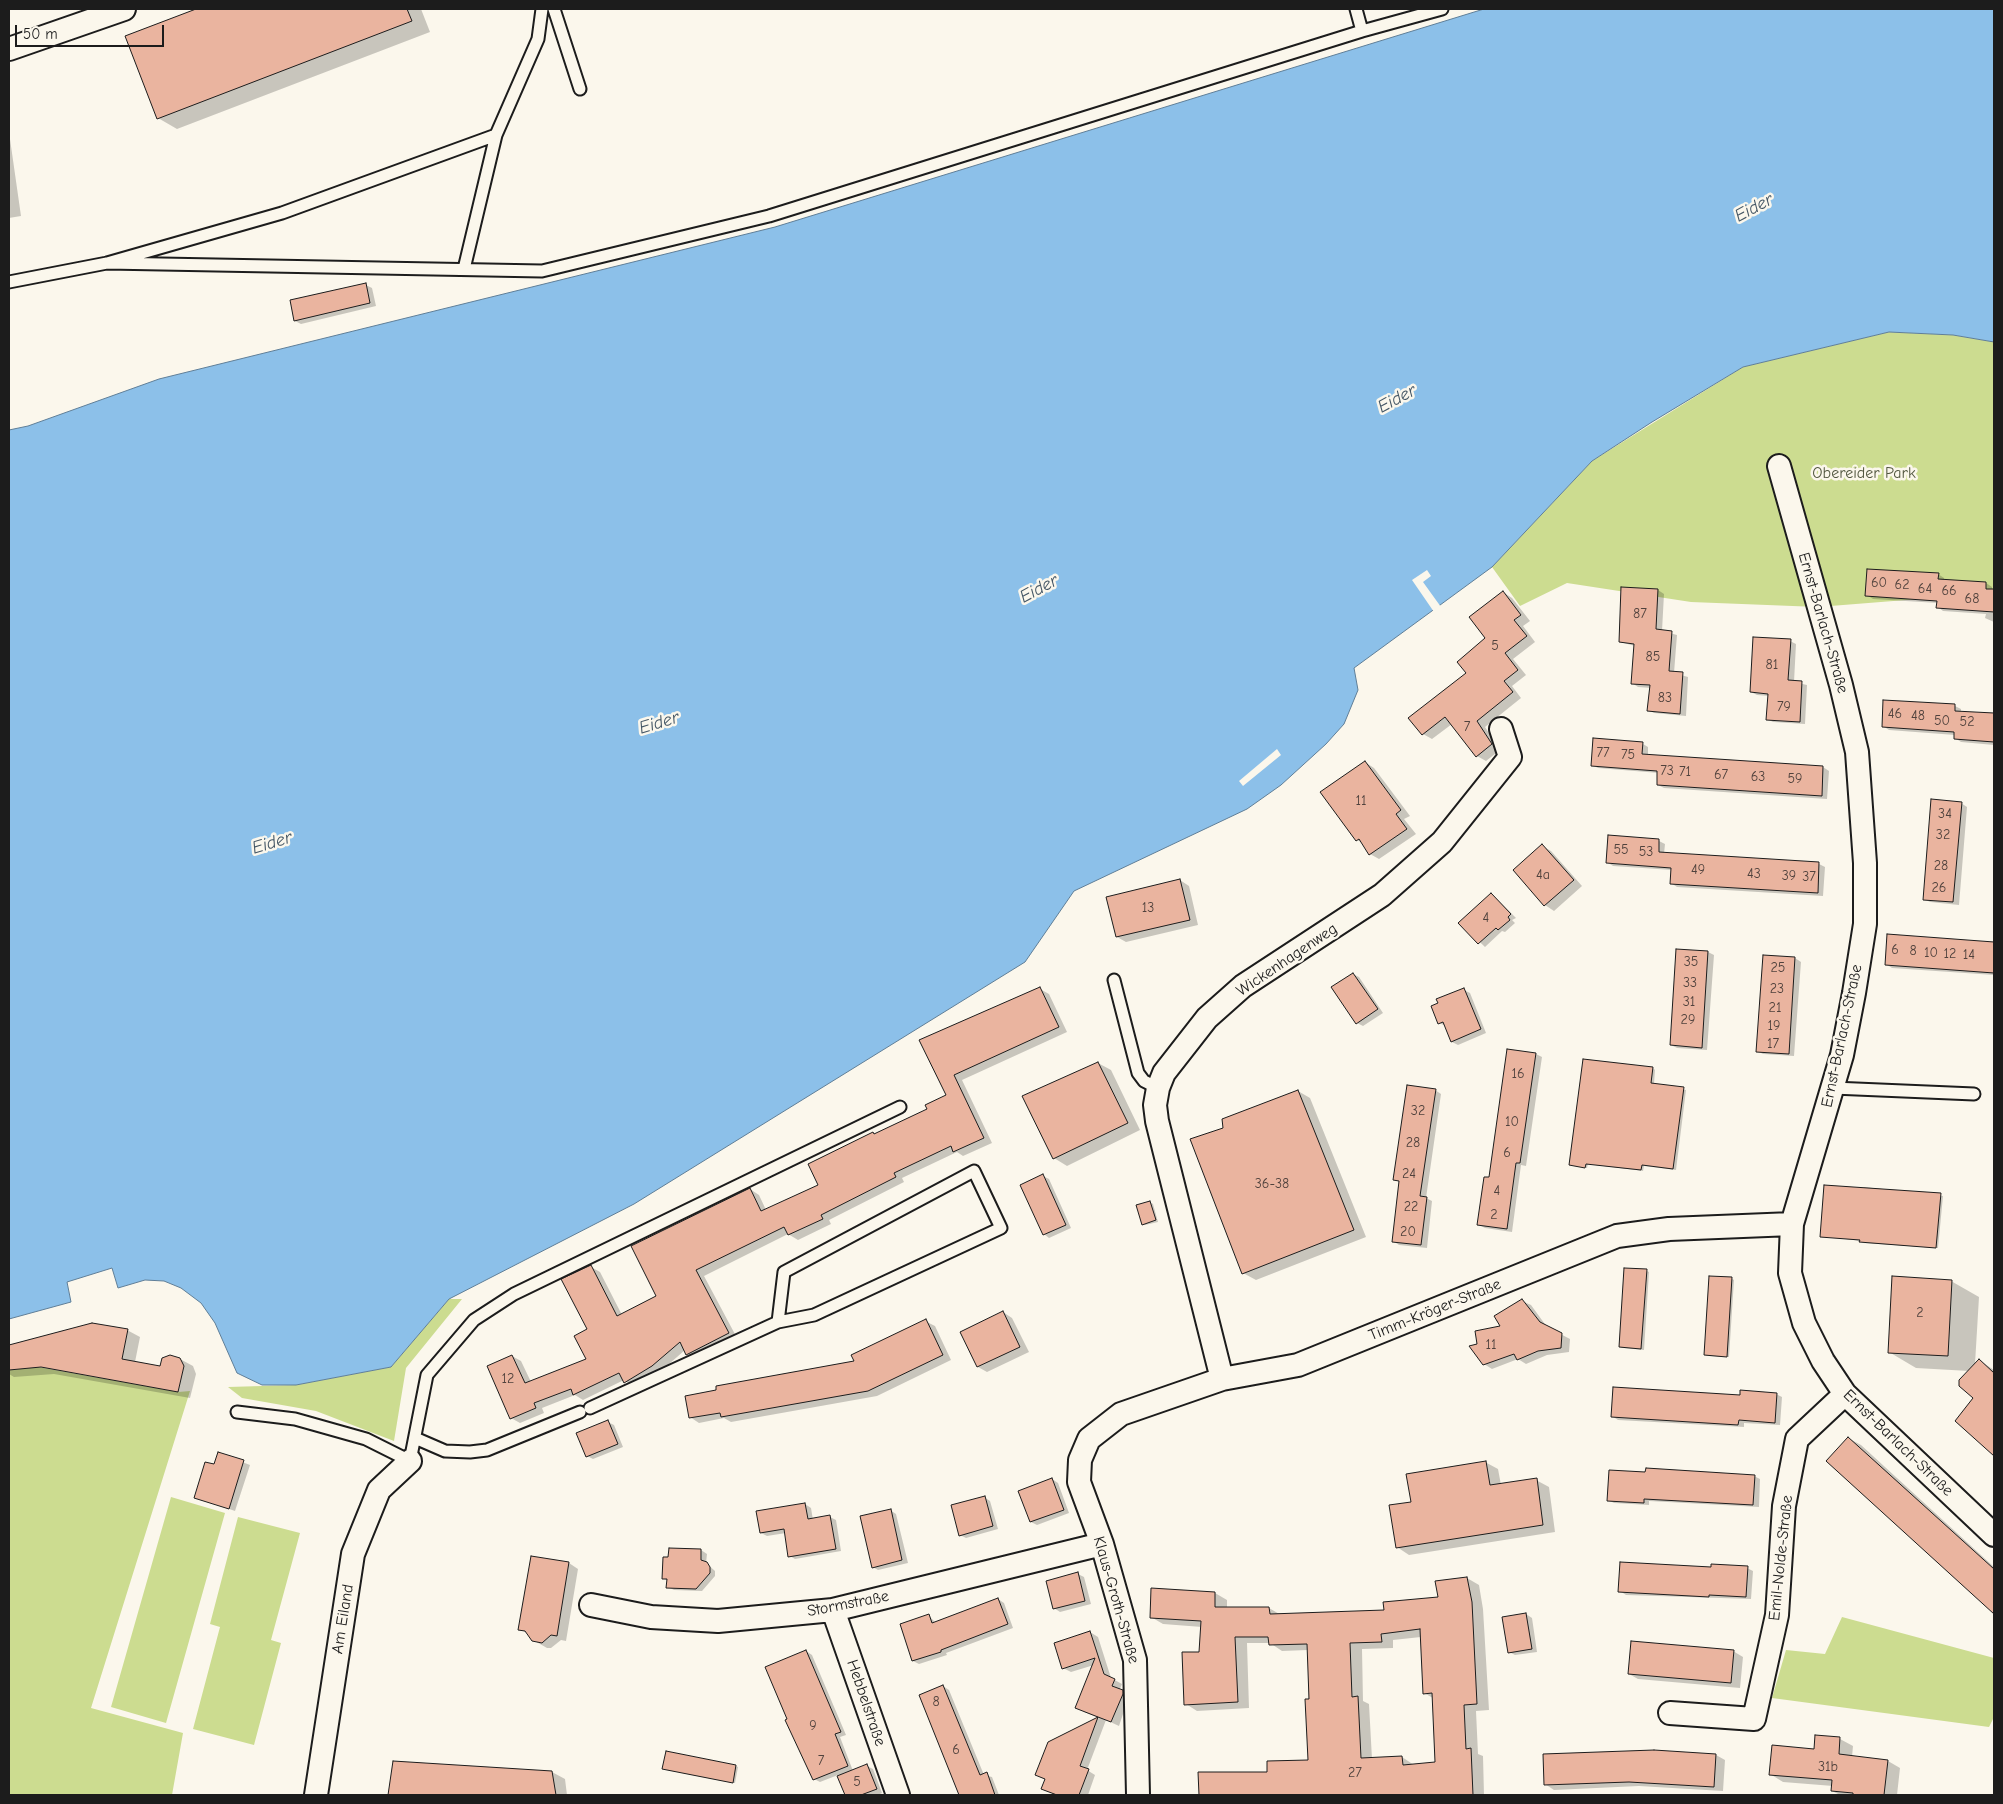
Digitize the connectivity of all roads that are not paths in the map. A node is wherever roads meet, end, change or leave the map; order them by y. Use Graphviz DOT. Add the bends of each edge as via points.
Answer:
graph roads {
  1 [pos="124,9"];
  2 [pos="542,9"];
  3 [pos="554,9"];
  4 [pos="1356,9"];
  5 [pos="1442,9"];
  6 [pos="1362,31"];
  7 [pos="9,49"];
  8 [pos="580,89"];
  9 [pos="496,135"];
  10 [pos="107,263"];
  11 [pos="464,269"];
  12 [pos="10,282"];
  13 [pos="1779,466"];
  14 [pos="1502,729"];
  15 [pos="1114,980"];
  16 [pos="1158,1088"];
  17 [pos="1833,1088"];
  18 [pos="1974,1094"];
  19 [pos="900,1107"];
  20 [pos="1792,1224"];
  21 [pos="778,1322"];
  22 [pos="1222,1379"];
  23 [pos="1845,1394"];
  24 [pos="238,1412"];
  25 [pos="415,1438"];
  26 [pos="1088,1439"];
  27 [pos="410,1460"];
  28 [pos="1994,1535"];
  29 [pos="1102,1544"];
  30 [pos="591,1605"];
  31 [pos="833,1610"];
  32 [pos="1670,1714"];
  33 [pos="316,1795"];
  34 [pos="898,1795"];
  35 [pos="1138,1795"];
  1 -- 7 [label="street"];
  2 -- 9 [label="lane" via="538,39"];
  3 -- 8 [label="lane"];
  4 -- 6 [label="lane"];
  5 -- 6 [label="lane"];
  6 -- 11 [label="lane" via="769,216 542,271"];
  9 -- 10 [label="lane" via="282,213"];
  9 -- 11 [label="lane"];
  10 -- 11 [label="lane"];
  10 -- 12 [label="lane"];
  13 -- 17 [label="street, Ernst-Barlach-Straße" via="1841,685 1856,752 1859,782 1865,863 1865,924 1842,1055"];
  14 -- 16 [label="street, Wickenhagenweg" via="1510,757 1442,842 1382,895 1243,986 1207,1018 1164,1074"];
  15 -- 16 [label="lane" via="1138,1072 1144,1081"];
  16 -- 22 [label="street, Wickenhagenweg" via="1157,1121"];
  17 -- 18 [label="lane"];
  17 -- 20 [label="street, Ernst-Barlach-Straße"];
  19 -- 25 [label="lane" via="514,1294 474,1320 427,1375"];
  20 -- 22 [label="street, Timm-Kröger-Straße" via="1669,1229 1617,1236 1298,1365"];
  20 -- 23 [label="street, Ernst-Barlach-Straße" via="1790,1274 1804,1323 1823,1361"];
  21 -- 21 [label="lane" via="784,1272 974,1172 1001,1228 814,1315"];
  21 -- 25 [label="lane" via="585,1410 487,1450 445,1451"];
  22 -- 26 [label="street, Timm-Kröger-Straße" via="1122,1414"];
  23 -- 28 [label="street, Ernst-Barlach-Straße"];
  23 -- 32 [label="street, Emil-Nolde-Straße" via="1797,1439 1784,1506 1777,1615 1754,1719"];
  24 -- 27 [label="lane" via="295,1419 366,1439"];
  25 -- 27 [label="lane"];
  26 -- 29 [label="street, Klaus-Groth-Straße" via="1080,1460 1079,1482"];
  27 -- 33 [label="street, Am Eiland" via="379,1490 353,1554"];
  29 -- 31 [label="street, Stormstraße"];
  29 -- 35 [label="street, Klaus-Groth-Straße" via="1135,1660"];
  30 -- 31 [label="street, Stormstraße" via="651,1617 718,1621"];
  31 -- 34 [label="street, Hebbelstraße"];
}
